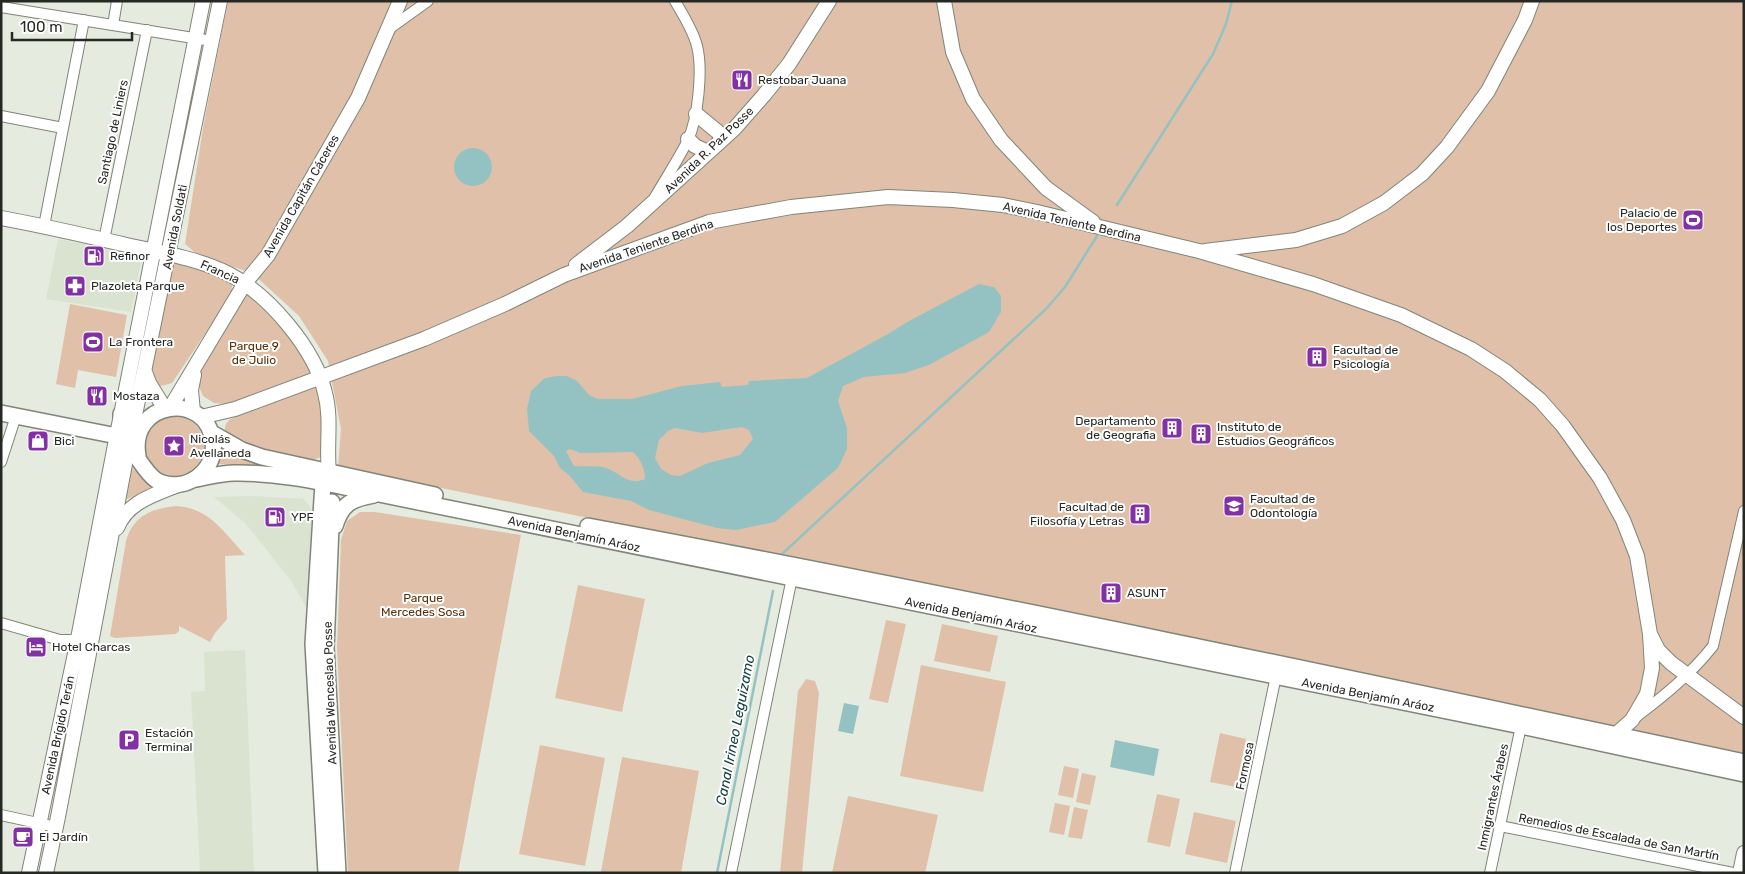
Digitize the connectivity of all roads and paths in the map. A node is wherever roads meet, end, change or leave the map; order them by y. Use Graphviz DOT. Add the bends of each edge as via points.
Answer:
graph roads {
  1 [pos="117,1"];
  2 [pos="203,1"];
  3 [pos="220,1"];
  4 [pos="400,1"];
  5 [pos="428,1"];
  6 [pos="675,1"];
  7 [pos="829,1"];
  8 [pos="944,1"];
  9 [pos="1532,1"];
  10 [pos="1,6"];
  11 [pos="84,20"];
  12 [pos="113,25"];
  13 [pos="147,30"];
  14 [pos="388,30"];
  15 [pos="196,38"];
  16 [pos="212,41"];
  17 [pos="696,114"];
  18 [pos="1,116"];
  19 [pos="63,128"];
  20 [pos="724,138"];
  21 [pos="688,139"];
  22 [pos="708,152"];
  23 [pos="649,207"];
  24 [pos="1,218"];
  25 [pos="44,226"];
  26 [pos="1098,226"];
  27 [pos="104,240"];
  28 [pos="154,251"];
  29 [pos="1199,252"];
  30 [pos="169,255"];
  31 [pos="564,275"];
  32 [pos="245,284"];
  33 [pos="197,362"];
  34 [pos="145,372"];
  35 [pos="320,377"];
  36 [pos="168,408"];
  37 [pos="1,413"];
  38 [pos="16,416"];
  39 [pos="135,416"];
  40 [pos="204,423"];
  41 [pos="126,442"];
  42 [pos="328,454"];
  43 [pos="1,462"];
  44 [pos="284,477"];
  45 [pos="196,479"];
  46 [pos="328,480"];
  47 [pos="178,484"];
  48 [pos="378,494"];
  49 [pos="322,508"];
  50 [pos="1744,511"];
  51 [pos="331,536"];
  52 [pos="109,550"];
  53 [pos="793,572"];
  54 [pos="95,622"];
  55 [pos="1,623"];
  56 [pos="1650,634"];
  57 [pos="78,638"];
  58 [pos="60,640"];
  59 [pos="72,665"];
  60 [pos="1277,670"];
  61 [pos="1687,675"];
  62 [pos="1744,717"];
  63 [pos="1632,720"];
  64 [pos="1521,726"];
  65 [pos="1616,734"];
  66 [pos="1744,762"];
  67 [pos="1744,774"];
  68 [pos="1,815"];
  69 [pos="40,824"];
  70 [pos="1500,826"];
  71 [pos="56,827"];
  72 [pos="1744,853"];
  73 [pos="29,873"];
  74 [pos="46,873"];
  75 [pos="326,873"];
  76 [pos="338,873"];
  77 [pos="731,873"];
  78 [pos="1235,873"];
  79 [pos="1490,873"];
  80 [pos="1733,873"];
  81 [pos="1740,873"];
  1 -- 12 [label="street"];
  2 -- 15 [label="street, Avenida Soldati"];
  3 -- 16 [label="street, Avenida Soldati"];
  4 -- 14 [label="street, Avenida Capitán Cáceres"];
  5 -- 14 [label="street"];
  6 -- 17 [label="street" via="697,46"];
  7 -- 20 [label="street, Avenida R. Paz Posse" via="789,64"];
  8 -- 26 [label="street" via="953,52 964,81 1000,140 1046,188"];
  9 -- 29 [label="street" via="1488,91 1447,147 1422,174 1384,203 1342,226 1296,240"];
  10 -- 11 [label="street"];
  11 -- 12 [label="street"];
  11 -- 19 [label="street"];
  12 -- 13 [label="street"];
  13 -- 15 [label="street"];
  13 -- 27 [label="street, Santiago de Liniers"];
  14 -- 32 [label="street, Avenida Capitán Cáceres" via="358,98 268,255"];
  15 -- 16 [label="street"];
  15 -- 28 [label="street, Avenida Soldati"];
  16 -- 30 [label="street, Avenida Soldati"];
  17 -- 20 [label="street"];
  17 -- 21 [label="street"];
  18 -- 19 [label="street"];
  19 -- 25 [label="street"];
  20 -- 22 [label="street, Avenida R. Paz Posse"];
  21 -- 22 [label="street"];
  21 -- 23 [label="street"];
  22 -- 23 [label="street, Avenida R. Paz Posse"];
  23 -- 31 [label="street, Avenida R. Paz Posse"];
  24 -- 25 [label="street, Francia"];
  25 -- 27 [label="street, Francia"];
  26 -- 29 [label="street, Avenida Teniente Berdina"];
  26 -- 31 [label="street, Avenida Teniente Berdina" via="1003,205 879,198 791,207 709,222"];
  27 -- 28 [label="street, Francia"];
  28 -- 30 [label="street, Francia"];
  28 -- 39 [label="street, Avenida Soldati"];
  29 -- 56 [label="street, Avenida Teniente Berdina" via="1312,284 1401,315 1471,349 1540,400 1582,450 1623,520 1637,556"];
  30 -- 32 [label="street, Francia" via="208,266"];
  30 -- 34 [label="street, Avenida Soldati"];
  31 -- 35 [label="street, Avenida Teniente Berdina" via="445,331"];
  32 -- 33 [label="street, Avenida Capitán Cáceres"];
  32 -- 35 [label="street, Francia" via="285,320"];
  33 -- 36 [label="street, Avenida Capitán Cáceres"];
  33 -- 40 [label="street" via="191,390"];
  34 -- 36 [label="street" via="149,383"];
  34 -- 39 [label="street, Avenida Soldati"];
  35 -- 40 [label="street, Avenida Teniente Berdina"];
  35 -- 42 [label="street, Francia" via="326,393 330,426"];
  36 -- 39 [label="main road"];
  36 -- 40 [label="main road, Avenida Benjamín Aráoz" via="182,408"];
  37 -- 38 [label="main road"];
  38 -- 41 [label="main road"];
  38 -- 43 [label="street"];
  39 -- 41 [label="main road"];
  39 -- 41 [label="street"];
  39 -- 41 [label="main road" via="142,425 137,440"];
  40 -- 45 [label="main road" via="214,443 213,454 204,472"];
  40 -- 46 [label="main road, Avenida Benjamín Aráoz" via="242,450"];
  41 -- 47 [label="main road" via="148,474 167,484"];
  41 -- 52 [label="street, Avenida Brígido Terán"];
  41 -- 57 [label="street, Avenida Brígido Terán"];
  42 -- 46 [label="street, Avenida Wenceslao Posse"];
  44 -- 45 [label="main road, Avenida Benjamín Aráoz" via="231,473"];
  44 -- 46 [label="main road, Avenida Benjamín Aráoz"];
  44 -- 49 [label="main road" via="309,491"];
  45 -- 47 [label="main road, Avenida Benjamín Aráoz"];
  46 -- 48 [label="main road, Avenida Benjamín Aráoz"];
  46 -- 49 [label="main road"];
  46 -- 51 [label="main road, Avenida Wenceslao Posse"];
  46 -- 53 [label="main road, Avenida Benjamín Aráoz" via="550,519"];
  47 -- 52 [label="street" via="140,501 127,511"];
  48 -- 51 [label="main road" via="346,505 338,515"];
  48 -- 53 [label="main road, Avenida Benjamín Aráoz"];
  49 -- 75 [label="main road" via="314,644"];
  50 -- 61 [label="street" via="1713,646"];
  51 -- 76 [label="main road, Avenida Wenceslao Posse" via="326,648"];
  52 -- 54 [label="street, Avenida Brígido Terán"];
  53 -- 60 [label="main road, Avenida Benjamín Aráoz"];
  53 -- 77 [label="street"];
  54 -- 57 [label="street" via="89,633"];
  54 -- 71 [label="street, Avenida Brígido Terán"];
  55 -- 58 [label="street"];
  56 -- 61 [label="street" via="1658,650"];
  56 -- 63 [label="street, Avenida Teniente Berdina" via="1650,682"];
  57 -- 58 [label="street"];
  57 -- 59 [label="street, Avenida Brígido Terán"];
  58 -- 59 [label="street" via="67,645"];
  59 -- 69 [label="street, Avenida Brígido Terán"];
  60 -- 64 [label="main road, Avenida Benjamín Aráoz"];
  60 -- 65 [label="main road, Avenida Benjamín Aráoz"];
  60 -- 78 [label="street, Formosa"];
  61 -- 62 [label="street"];
  61 -- 63 [label="street"];
  63 -- 65 [label="street, Avenida Teniente Berdina"];
  64 -- 67 [label="main road, Avenida Benjamín Aráoz"];
  64 -- 70 [label="street, Inmigrantes Árabes"];
  65 -- 66 [label="main road, Avenida Benjamín Aráoz"];
  68 -- 69 [label="street"];
  69 -- 71 [label="street"];
  69 -- 73 [label="street, Avenida Brígido Terán"];
  70 -- 79 [label="street, Inmigrantes Árabes"];
  70 -- 80 [label="street, Remedios de Escalada de San Martín"];
  71 -- 74 [label="street, Avenida Brígido Terán"];
  72 -- 81 [label="street"];
}
